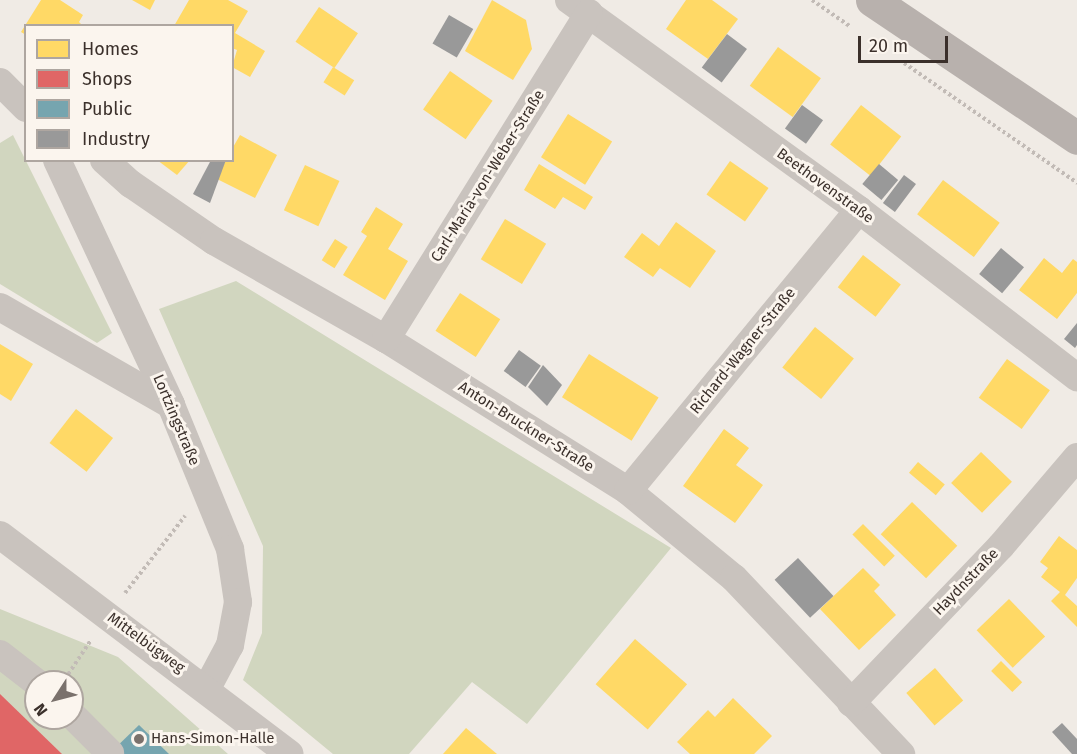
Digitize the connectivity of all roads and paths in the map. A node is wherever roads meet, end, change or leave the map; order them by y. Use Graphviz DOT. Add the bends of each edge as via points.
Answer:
graph roads {
  1 [pos="812,0"];
  2 [pos="872,0"];
  3 [pos="579,6"];
  4 [pos="858,31"];
  5 [pos="896,57"];
  6 [pos="0,82"];
  7 [pos="24,106"];
  8 [pos="1077,138"];
  9 [pos="58,162"];
  10 [pos="106,162"];
  11 [pos="1077,183"];
  12 [pos="859,210"];
  13 [pos="0,307"];
  14 [pos="386,339"];
  15 [pos="1077,377"];
  16 [pos="171,405"];
  17 [pos="1077,457"];
  18 [pos="205,490"];
  19 [pos="628,491"];
  20 [pos="0,535"];
  21 [pos="108,615"];
  22 [pos="0,654"];
  23 [pos="74,663"];
  24 [pos="70,670"];
  25 [pos="24,673"];
  26 [pos="207,688"];
  27 [pos="851,703"];
  28 [pos="84,727"];
  29 [pos="110,753"];
  30 [pos="290,754"];
  31 [pos="901,754"];
  1 -- 4 [label="path"];
  2 -- 8 [label="main road"];
  3 -- 12 [label="street, Beethovenstraße"];
  3 -- 14 [label="street, Carl-Maria-von-Weber-Straße"];
  5 -- 11 [label="path"];
  6 -- 7 [label="street"];
  9 -- 16 [label="street, Lortzingstraße"];
  10 -- 14 [label="street, Anton-Bruckner-Straße" via="131,184 214,241"];
  12 -- 15 [label="street, Beethovenstraße"];
  12 -- 19 [label="street, Richard-Wagner-Straße"];
  13 -- 16 [label="street"];
  14 -- 19 [label="street, Anton-Bruckner-Straße"];
  16 -- 18 [label="street, Lortzingstraße"];
  17 -- 27 [label="street, Haydnstraße" via="1001,546"];
  18 -- 21 [label="path"];
  18 -- 26 [label="street, Lortzingstraße" via="230,549 238,602 230,645"];
  19 -- 27 [label="street, Anton-Bruckner-Straße" via="734,578"];
  20 -- 21 [label="street, Mittelbügweg"];
  21 -- 26 [label="street, Mittelbügweg"];
  22 -- 25 [label="street"];
  23 -- 24 [label="path"];
  26 -- 30 [label="street, Mittelbügweg"];
  27 -- 31 [label="street, Anton-Bruckner-Straße"];
  28 -- 29 [label="street"];
}
